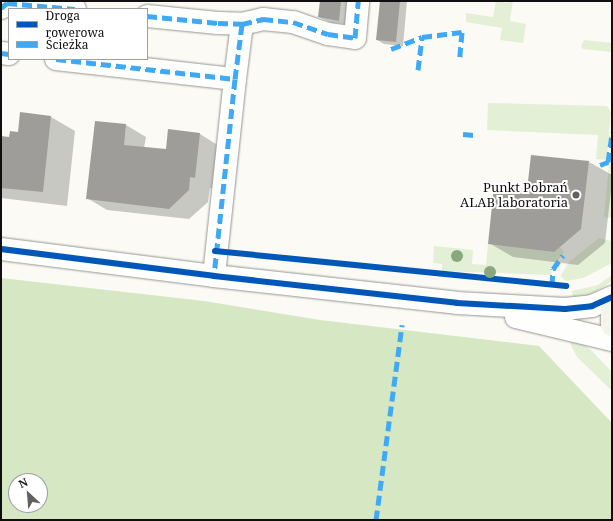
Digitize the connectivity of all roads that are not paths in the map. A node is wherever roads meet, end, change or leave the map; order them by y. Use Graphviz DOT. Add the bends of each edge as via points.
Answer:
graph roads {
  1 [pos="358,1"];
  2 [pos="1,8"];
  3 [pos="63,8"];
  4 [pos="148,16"];
  5 [pos="242,24"];
  6 [pos="65,60"];
  7 [pos="235,79"];
  8 [pos="1,249"];
  9 [pos="214,276"];
  10 [pos="612,297"];
  11 [pos="456,303"];
  12 [pos="612,309"];
  13 [pos="612,325"];
  14 [pos="612,340"];
  1 -- 5 [label="street" via="355,38 328,34 293,22 263,19"];
  2 -- 3 [label="street" via="7,3"];
  4 -- 5 [label="street"];
  5 -- 7 [label="street"];
  6 -- 7 [label="street"];
  7 -- 9 [label="street"];
  8 -- 9 [label="street"];
  9 -- 11 [label="street"];
  10 -- 11 [label="street" via="592,306 570,308"];
  11 -- 14 [label="street"];
  12 -- 13 [label="main road"];
}
